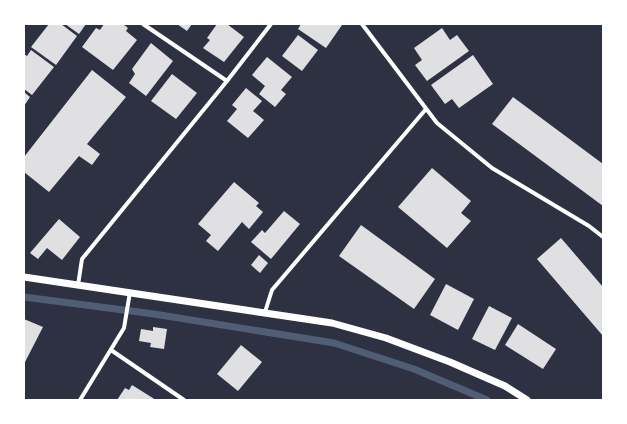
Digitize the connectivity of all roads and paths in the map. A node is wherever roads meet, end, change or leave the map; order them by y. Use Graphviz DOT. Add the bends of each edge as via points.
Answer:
graph roads {
  1 [pos="143,24"];
  2 [pos="271,24"];
  3 [pos="362,24"];
  4 [pos="227,81"];
  5 [pos="426,109"];
  6 [pos="603,237"];
  7 [pos="24,277"];
  8 [pos="78,285"];
  9 [pos="130,292"];
  10 [pos="265,312"];
  11 [pos="111,350"];
  12 [pos="80,400"];
  13 [pos="184,400"];
  14 [pos="528,400"];
  1 -- 4 [label="street"];
  2 -- 4 [label="street"];
  3 -- 5 [label="street"];
  4 -- 8 [label="street" via="82,259"];
  5 -- 6 [label="street" via="437,123 492,168"];
  5 -- 10 [label="street" via="272,290"];
  7 -- 8 [label="street"];
  8 -- 9 [label="street"];
  9 -- 10 [label="street"];
  9 -- 11 [label="street" via="124,328"];
  10 -- 14 [label="street" via="332,323 386,338 505,386"];
  11 -- 12 [label="street"];
  11 -- 13 [label="street"];
}
